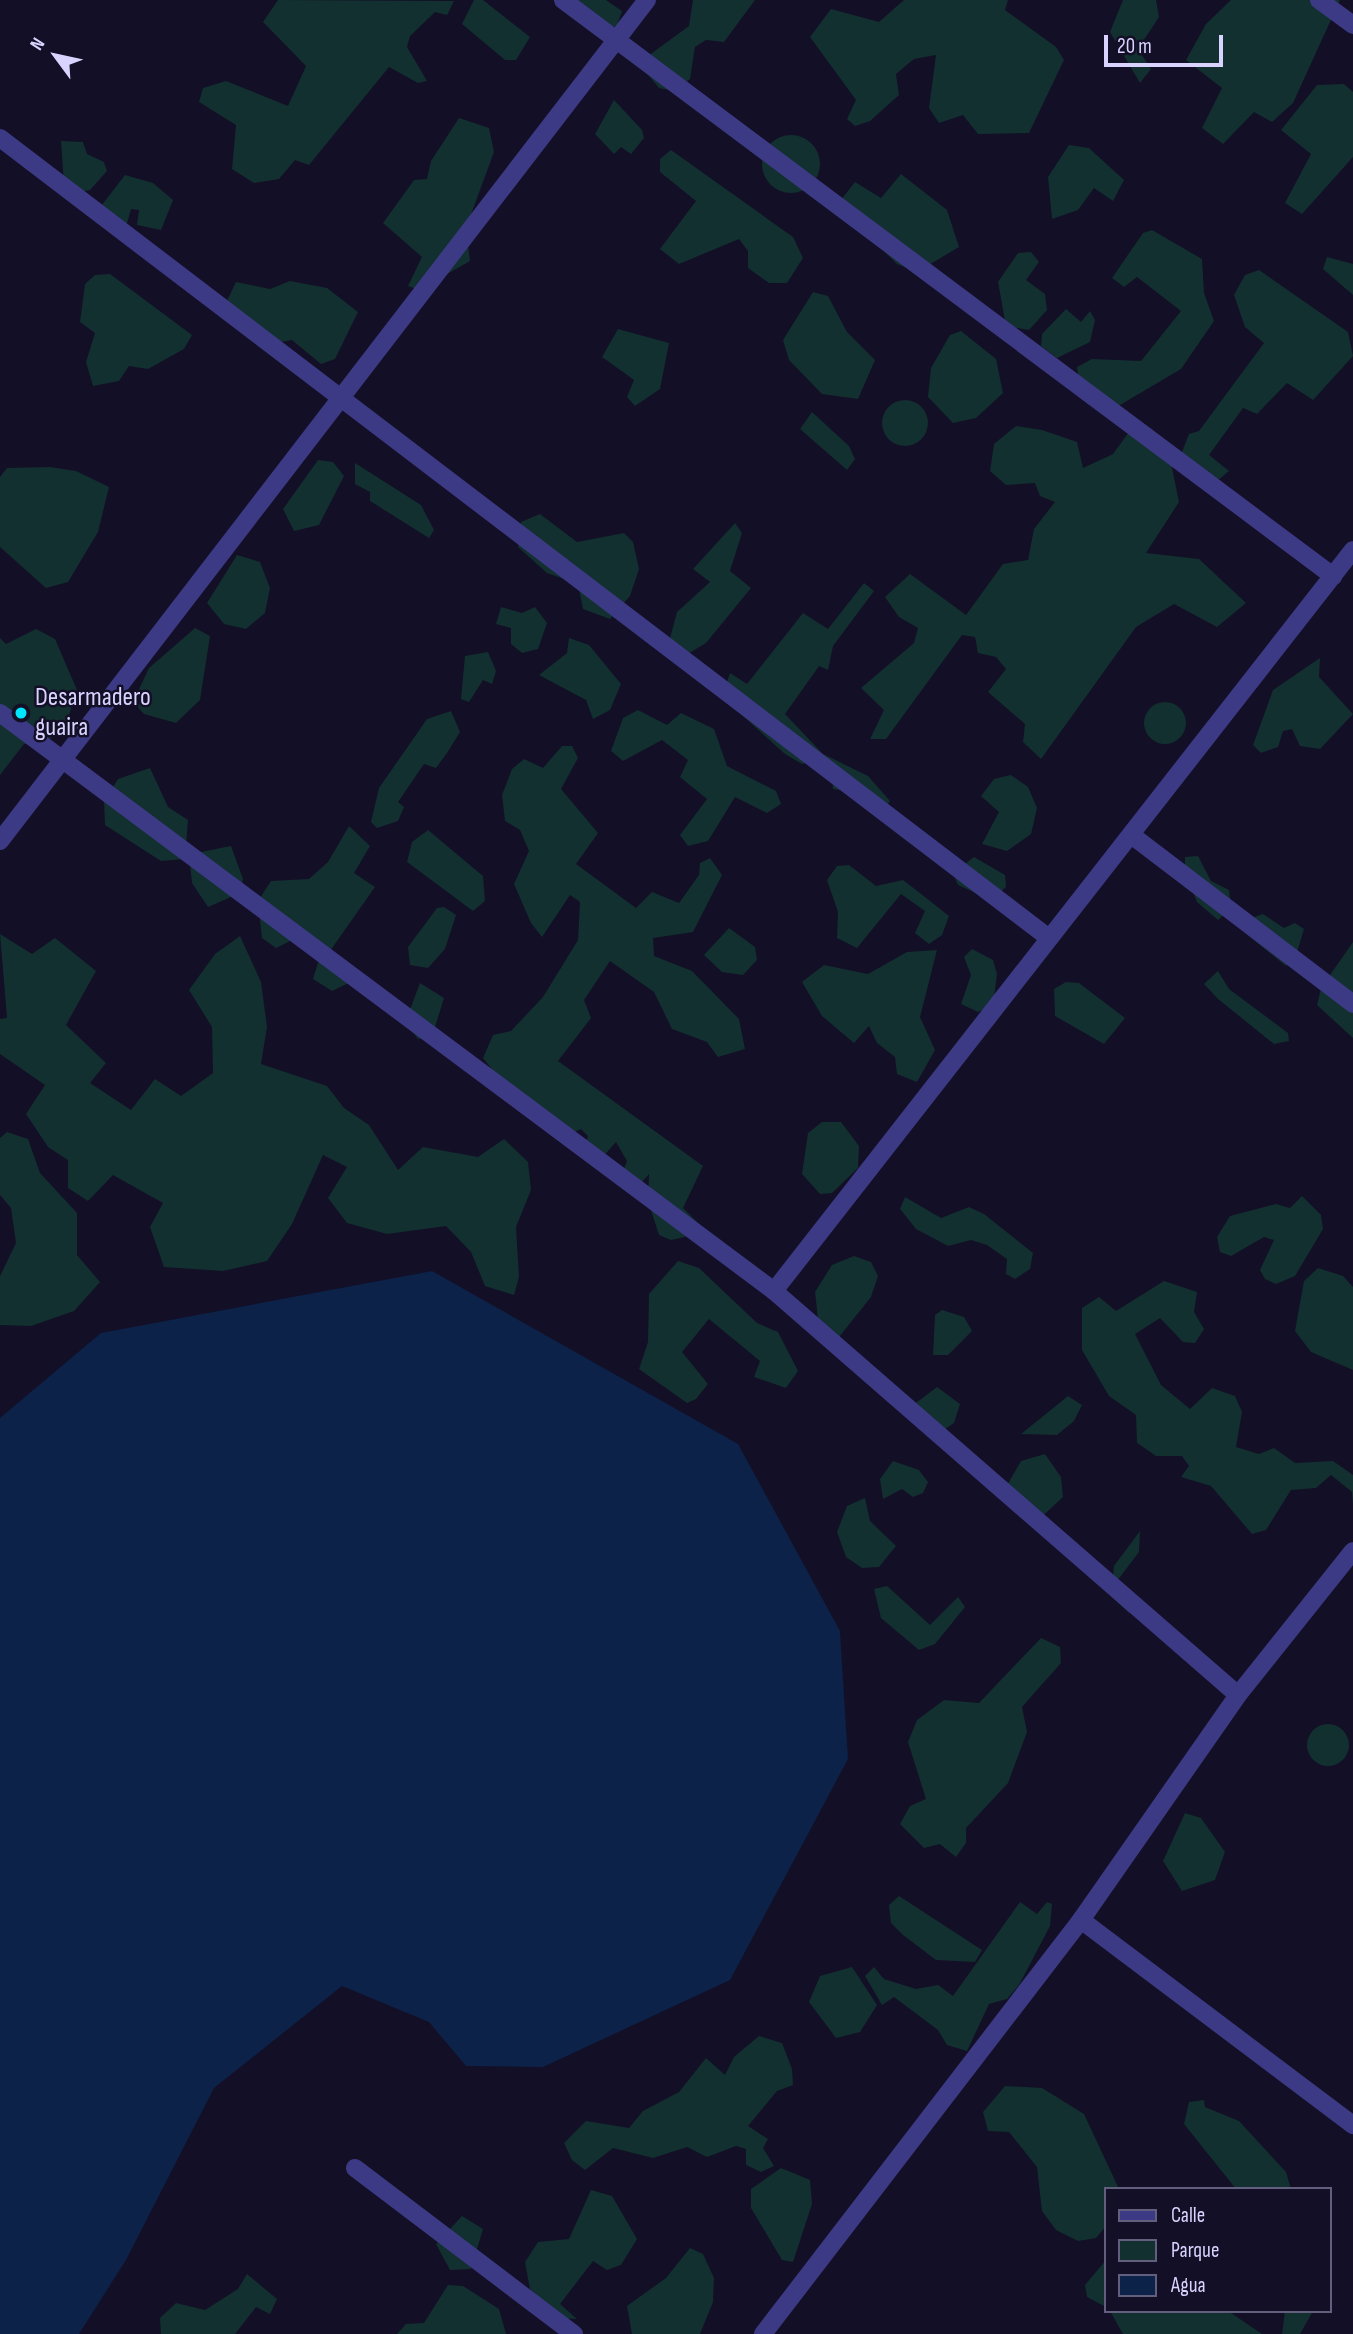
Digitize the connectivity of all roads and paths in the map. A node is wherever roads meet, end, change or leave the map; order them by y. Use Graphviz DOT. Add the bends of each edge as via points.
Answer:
graph roads {
  1 [pos="563,0"];
  2 [pos="647,0"];
  3 [pos="1319,0"];
  4 [pos="1353,25"];
  5 [pos="617,38"];
  6 [pos="0,138"];
  7 [pos="336,397"];
  8 [pos="1353,550"];
  9 [pos="1333,576"];
  10 [pos="0,713"];
  11 [pos="58,758"];
  12 [pos="1134,837"];
  13 [pos="0,841"];
  14 [pos="1049,938"];
  15 [pos="1353,1004"];
  16 [pos="774,1291"];
  17 [pos="1352,1556"];
  18 [pos="1238,1695"];
  19 [pos="1082,1920"];
  20 [pos="1353,2125"];
  21 [pos="355,2168"];
  22 [pos="574,2334"];
  23 [pos="763,2334"];
  1 -- 5 [label="street"];
  2 -- 5 [label="street"];
  3 -- 4 [label="street"];
  5 -- 7 [label="street"];
  5 -- 9 [label="street"];
  6 -- 7 [label="street"];
  7 -- 11 [label="street"];
  7 -- 14 [label="street"];
  8 -- 9 [label="street"];
  9 -- 12 [label="street"];
  10 -- 11 [label="street"];
  11 -- 13 [label="street"];
  11 -- 16 [label="street"];
  12 -- 14 [label="street"];
  12 -- 15 [label="street"];
  14 -- 16 [label="street"];
  16 -- 18 [label="street"];
  17 -- 18 [label="street"];
  18 -- 19 [label="street"];
  19 -- 20 [label="street"];
  19 -- 23 [label="street"];
  21 -- 22 [label="street"];
}
